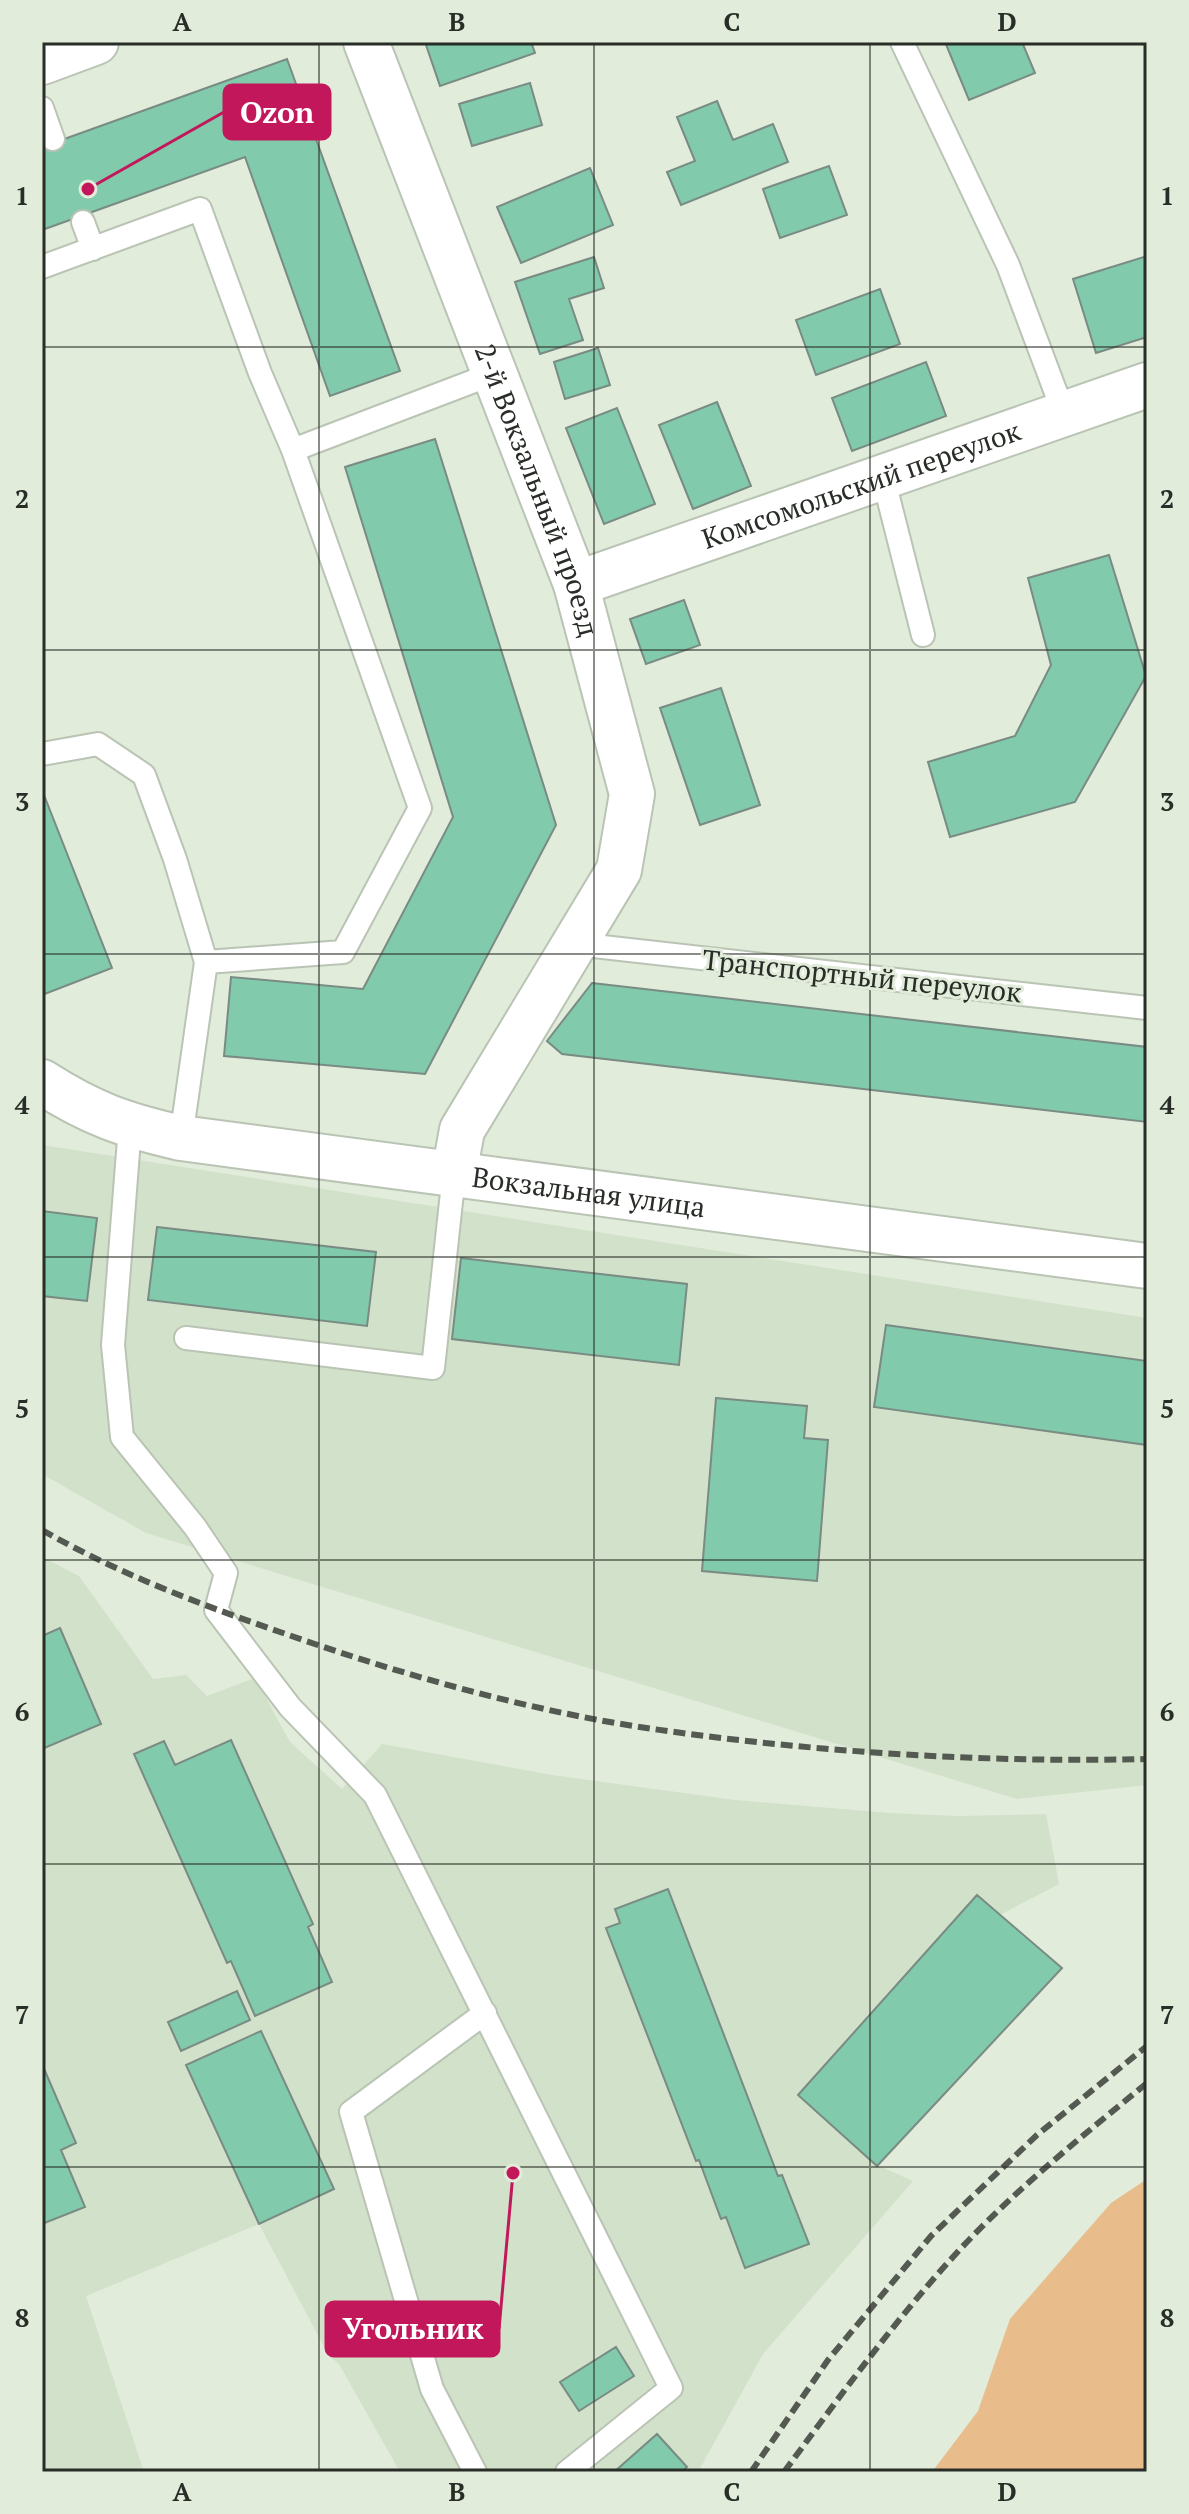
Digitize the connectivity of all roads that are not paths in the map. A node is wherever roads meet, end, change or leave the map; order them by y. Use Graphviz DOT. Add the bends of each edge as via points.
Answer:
graph roads {
  1 [pos="96,42"];
  2 [pos="366,42"];
  3 [pos="902,42"];
  4 [pos="42,62"];
  5 [pos="42,108"];
  6 [pos="53,139"];
  7 [pos="83,222"];
  8 [pos="93,249"];
  9 [pos="42,267"];
  10 [pos="495,373"];
  11 [pos="1147,385"];
  12 [pos="1064,414"];
  13 [pos="293,450"];
  14 [pos="883,477"];
  15 [pos="576,584"];
  16 [pos="923,635"];
  17 [pos="42,754"];
  18 [pos="576,944"];
  19 [pos="206,962"];
  20 [pos="1147,1008"];
  21 [pos="42,1082"];
  22 [pos="130,1126"];
  23 [pos="181,1138"];
  24 [pos="454,1174"];
  25 [pos="1147,1266"];
  26 [pos="186,1338"];
  27 [pos="485,2013"];
  28 [pos="475,2472"];
  29 [pos="567,2472"];
  1 -- 4 [label="street"];
  2 -- 10 [label="street, 2-й Вокзальный проезд"];
  3 -- 12 [label="lane" via="1008,265"];
  5 -- 6 [label="lane"];
  7 -- 8 [label="lane"];
  8 -- 9 [label="lane"];
  8 -- 13 [label="lane" via="200,209"];
  10 -- 13 [label="lane"];
  10 -- 15 [label="street, 2-й Вокзальный проезд"];
  11 -- 12 [label="street, Комсомольский переулок"];
  12 -- 14 [label="street, Комсомольский переулок"];
  13 -- 19 [label="lane" via="420,808 343,952"];
  14 -- 15 [label="street, Комсомольский переулок"];
  14 -- 16 [label="lane"];
  15 -- 18 [label="street, 2-й Вокзальный проезд" via="632,794 619,870"];
  17 -- 19 [label="lane" via="98,744 144,775"];
  18 -- 20 [label="lane, Транспортный переулок"];
  18 -- 24 [label="street, 2-й Вокзальный проезд" via="462,1130"];
  19 -- 23 [label="lane"];
  21 -- 22 [label="street, Вокзальная улица" via="81,1107"];
  22 -- 23 [label="street, Вокзальная улица"];
  22 -- 27 [label="lane" via="113,1345 122,1437 226,1573 216,1610 290,1707 375,1795"];
  23 -- 24 [label="street, Вокзальная улица"];
  24 -- 25 [label="street, Вокзальная улица"];
  24 -- 26 [label="lane" via="433,1368"];
  27 -- 28 [label="lane" via="351,2112 432,2389"];
  27 -- 29 [label="lane" via="671,2388"];
}
